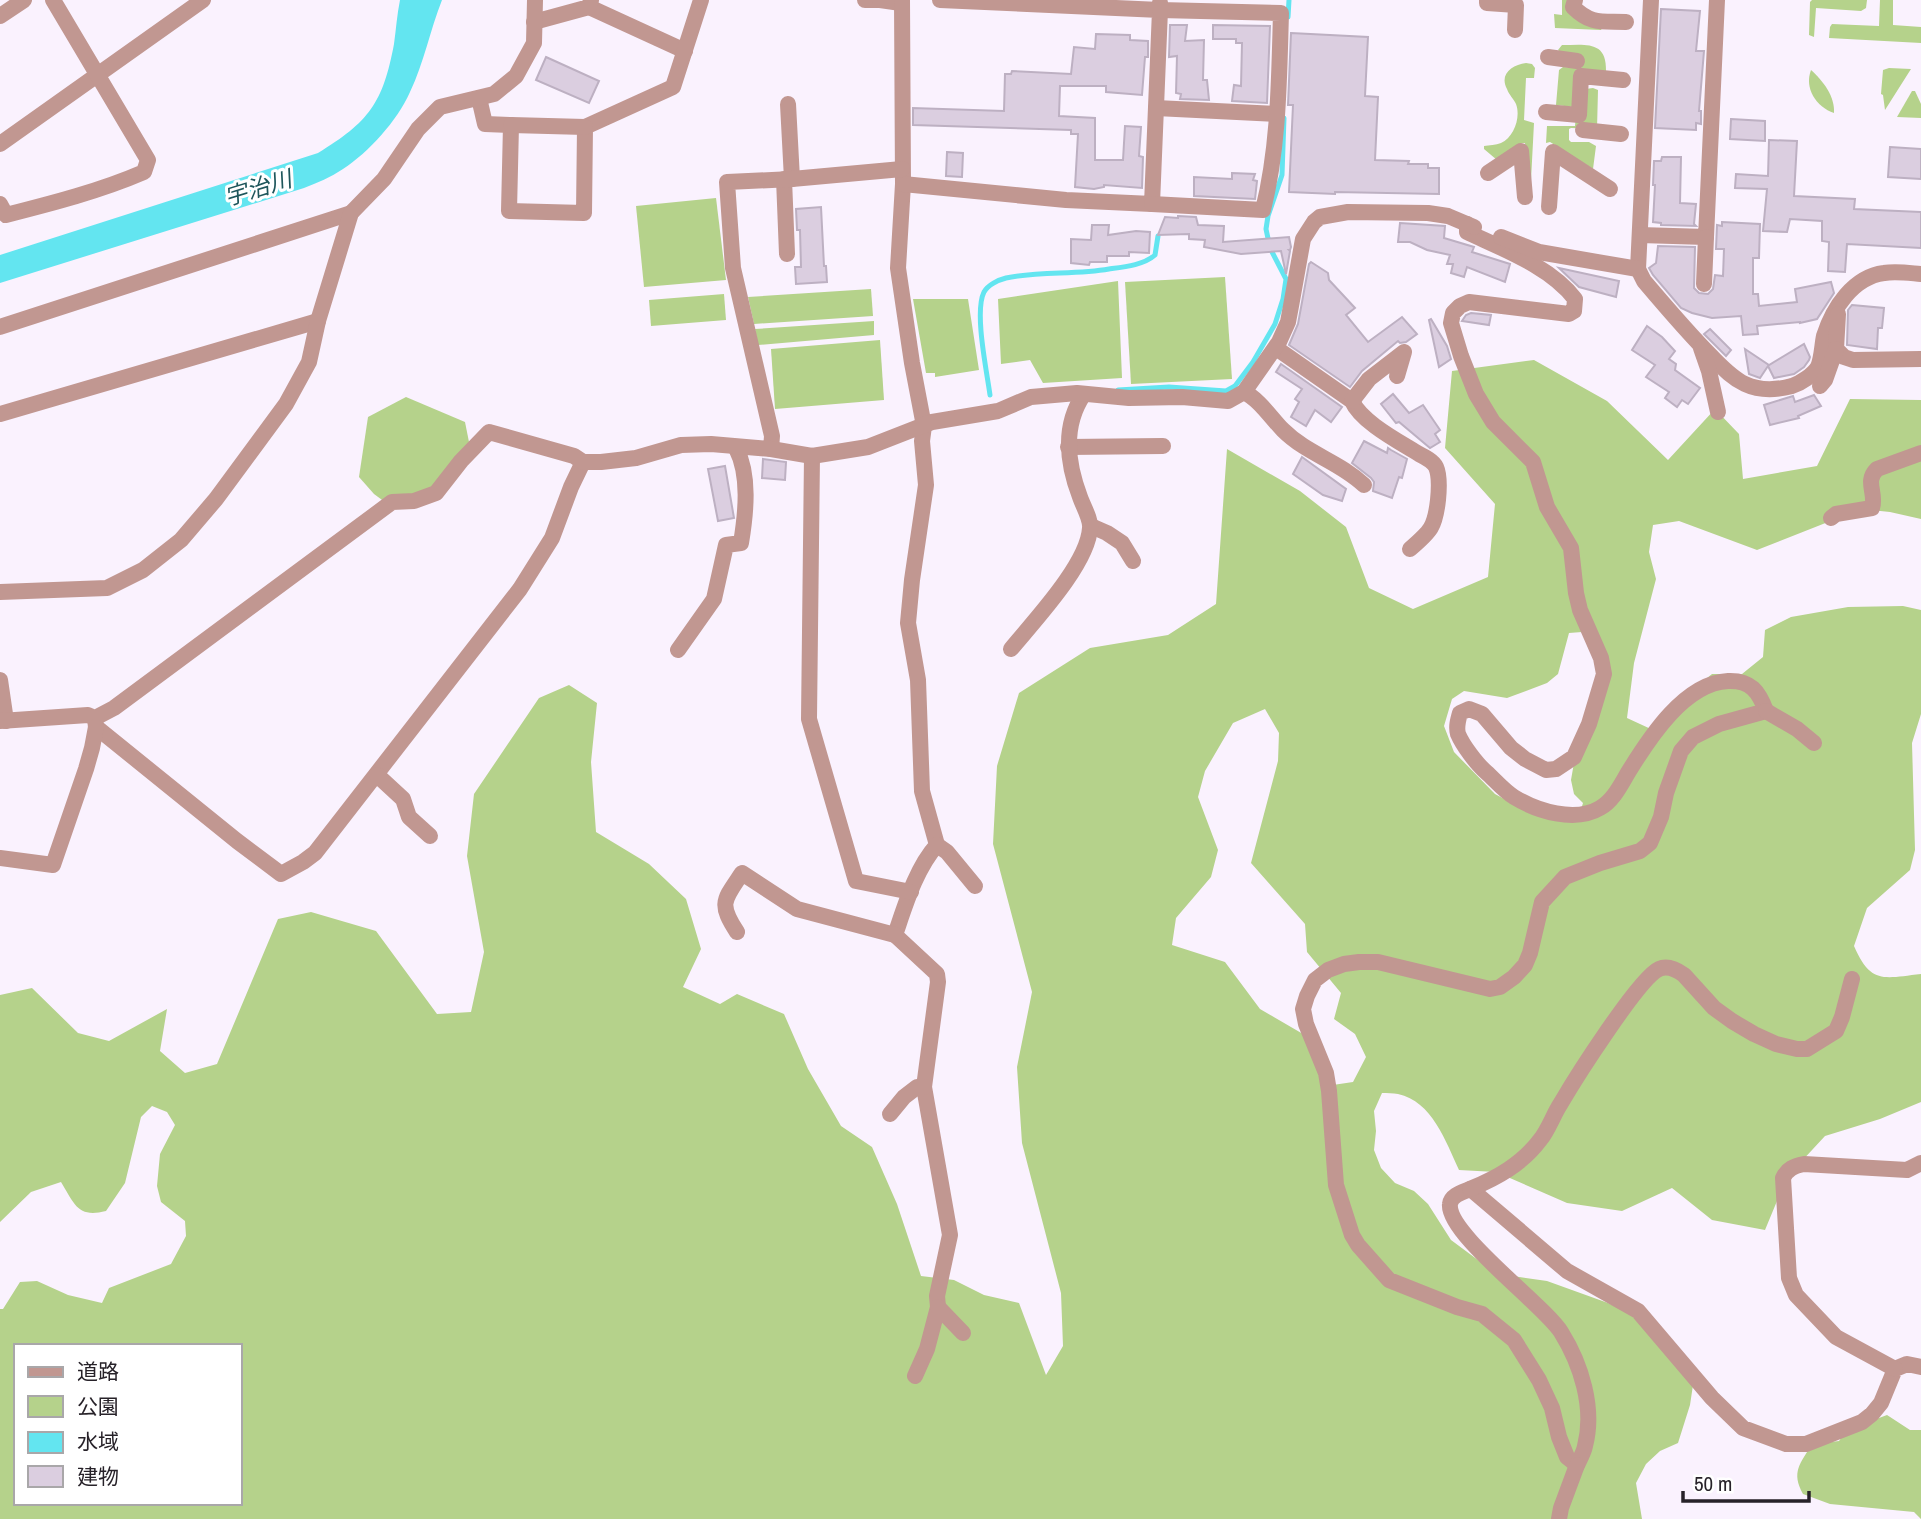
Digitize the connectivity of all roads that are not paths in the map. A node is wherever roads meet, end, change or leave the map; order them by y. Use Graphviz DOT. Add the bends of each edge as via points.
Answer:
graph roads {
  1 [pos="24,0"];
  2 [pos="53,0"];
  3 [pos="203,0"];
  4 [pos="535,0"];
  5 [pos="701,0"];
  6 [pos="865,0"];
  7 [pos="880,0"];
  8 [pos="940,0"];
  9 [pos="1487,0"];
  10 [pos="1575,0"];
  11 [pos="1651,0"];
  12 [pos="1717,0"];
  13 [pos="902,2"];
  14 [pos="590,3"];
  15 [pos="1160,5"];
  16 [pos="1247,6"];
  17 [pos="0,16"];
  18 [pos="534,22"];
  19 [pos="1626,22"];
  20 [pos="1516,30"];
  21 [pos="685,51"];
  22 [pos="1548,57"];
  23 [pos="1577,61"];
  24 [pos="97,75"];
  25 [pos="1623,80"];
  26 [pos="479,98"];
  27 [pos="788,104"];
  28 [pos="1156,107"];
  29 [pos="1546,112"];
  30 [pos="1278,114"];
  31 [pos="510,125"];
  32 [pos="585,127"];
  33 [pos="1583,130"];
  34 [pos="1620,134"];
  35 [pos="0,144"];
  36 [pos="1488,173"];
  37 [pos="903,177"];
  38 [pos="788,179"];
  39 [pos="1610,189"];
  40 [pos="1525,197"];
  41 [pos="0,204"];
  42 [pos="1152,204"];
  43 [pos="1549,207"];
  44 [pos="351,213"];
  45 [pos="1467,224"];
  46 [pos="1640,235"];
  47 [pos="1706,237"];
  48 [pos="787,254"];
  49 [pos="1638,269"];
  50 [pos="1921,274"];
  51 [pos="1704,284"];
  52 [pos="1836,308"];
  53 [pos="318,321"];
  54 [pos="0,327"];
  55 [pos="1701,345"];
  56 [pos="1276,348"];
  57 [pos="1836,349"];
  58 [pos="1921,359"];
  59 [pos="1397,376"];
  60 [pos="1820,386"];
  61 [pos="1244,392"];
  62 [pos="1084,394"];
  63 [pos="1352,401"];
  64 [pos="1718,412"];
  65 [pos="0,414"];
  66 [pos="924,426"];
  67 [pos="1163,446"];
  68 [pos="736,447"];
  69 [pos="1068,447"];
  70 [pos="771,449"];
  71 [pos="1921,453"];
  72 [pos="813,456"];
  73 [pos="583,462"];
  74 [pos="1364,485"];
  75 [pos="1831,518"];
  76 [pos="1091,526"];
  77 [pos="1410,549"];
  78 [pos="1133,561"];
  79 [pos="0,592"];
  80 [pos="1011,649"];
  81 [pos="678,650"];
  82 [pos="0,680"];
  83 [pos="1766,711"];
  84 [pos="3,721"];
  85 [pos="95,723"];
  86 [pos="1814,743"];
  87 [pos="377,775"];
  88 [pos="430,836"];
  89 [pos="937,845"];
  90 [pos="0,858"];
  91 [pos="975,886"];
  92 [pos="911,892"];
  93 [pos="737,932"];
  94 [pos="895,935"];
  95 [pos="1852,979"];
  96 [pos="925,1087"];
  97 [pos="890,1114"];
  98 [pos="1921,1163"];
  99 [pos="1470,1189"];
  100 [pos="938,1307"];
  101 [pos="963,1333"];
  102 [pos="1921,1367"];
  103 [pos="1895,1369"];
  104 [pos="915,1376"];
  105 [pos="1577,1465"];
  106 [pos="1559,1519"];
  1 -- 17 [label="street"];
  2 -- 24 [label="street"];
  3 -- 24 [label="street"];
  4 -- 18 [label="street"];
  5 -- 21 [label="street"];
  6 -- 7 [label="street"];
  7 -- 13 [label="street"];
  8 -- 15 [label="street"];
  9 -- 20 [label="street" via="1516,5"];
  10 -- 19 [label="street" via="1573,7 1591,20"];
  11 -- 46 [label="street"];
  12 -- 47 [label="street"];
  13 -- 37 [label="street"];
  14 -- 18 [label="street"];
  14 -- 21 [label="street"];
  15 -- 16 [label="street"];
  15 -- 28 [label="street"];
  16 -- 30 [label="street" via="1281,13"];
  18 -- 26 [label="street" via="534,43 516,76 494,94"];
  21 -- 32 [label="street" via="673,87"];
  22 -- 23 [label="street"];
  24 -- 35 [label="street"];
  24 -- 41 [label="street" via="148,160 144,172 6,215"];
  25 -- 29 [label="street" via="1581,76 1579,115"];
  26 -- 31 [label="street" via="485,124"];
  26 -- 44 [label="street" via="440,107"];
  27 -- 38 [label="street"];
  28 -- 30 [label="street"];
  28 -- 42 [label="street"];
  30 -- 42 [label="street" via="1264,210"];
  31 -- 32 [label="street"];
  31 -- 32 [label="street" via="509,211 584,213"];
  33 -- 34 [label="street"];
  36 -- 40 [label="street" via="1521,151"];
  37 -- 38 [label="street"];
  37 -- 42 [label="street" via="1066,200"];
  37 -- 66 [label="street" via="898,268"];
  38 -- 48 [label="street"];
  38 -- 70 [label="street" via="727,182 733,268 772,436"];
  39 -- 43 [label="street" via="1553,152"];
  44 -- 53 [label="street"];
  44 -- 54 [label="street"];
  45 -- 49 [label="street" via="1539,253"];
  45 -- 56 [label="street" via="1428,213 1348,212 1320,217 1303,239 1288,322"];
  45 -- 83 [label="street" via="1467,232 1522,258 1565,286 1575,299 1574,311 1569,314 1469,302 1452,313 1451,323 1476,394 1493,422 1533,462 1547,507 1571,548 1580,610 1604,674 1574,757 1556,769 1525,759 1482,715 1469,709 1460,713 1458,734 1476,763 1512,796 1533,806 1587,814 1611,801 1647,741 1700,689 1725,681 1751,686"];
  46 -- 47 [label="street"];
  46 -- 49 [label="street"];
  47 -- 51 [label="street"];
  49 -- 55 [label="street"];
  50 -- 52 [label="street" via="1872,276 1852,288"];
  52 -- 55 [label="street" via="1817,368 1799,384 1762,389 1745,384"];
  52 -- 57 [label="street"];
  53 -- 65 [label="street"];
  53 -- 79 [label="street" via="309,362 286,404 181,540 143,570 107,588"];
  55 -- 64 [label="street"];
  56 -- 61 [label="street"];
  56 -- 63 [label="street"];
  57 -- 58 [label="street" via="1853,360"];
  57 -- 60 [label="street"];
  59 -- 63 [label="street" via="1404,352 1369,379"];
  61 -- 62 [label="street" via="1228,401"];
  61 -- 74 [label="street" via="1300,445"];
  62 -- 66 [label="street" via="1031,397 998,411"];
  62 -- 69 [label="street" via="1071,423"];
  63 -- 77 [label="street" via="1375,426 1436,466 1439,495 1433,525"];
  66 -- 72 [label="street" via="868,447"];
  66 -- 89 [label="street" via="926,485 908,623 918,680 922,791"];
  67 -- 69 [label="street"];
  68 -- 70 [label="street"];
  68 -- 73 [label="street" via="681,445 636,458"];
  68 -- 81 [label="street" via="745,490 741,543 726,545 714,599"];
  69 -- 76 [label="street" via="1076,487"];
  70 -- 72 [label="street"];
  71 -- 75 [label="street" via="1873,472 1872,508 1836,513"];
  72 -- 92 [label="street" via="809,719 856,881"];
  73 -- 85 [label="street" via="489,432 436,492 414,501 392,502"];
  73 -- 87 [label="street" via="552,538 520,589"];
  76 -- 78 [label="street" via="1122,543"];
  76 -- 80 [label="street" via="1078,562"];
  82 -- 84 [label="street"];
  83 -- 86 [label="street"];
  83 -- 105 [label="street" via="1719,724 1693,737 1681,751 1650,844 1565,877 1542,902 1525,965 1500,987 1490,989 1378,962 1359,962 1328,970 1315,980 1303,1009 1329,1091 1336,1185 1358,1245 1389,1280 1482,1314 1514,1340 1552,1408 1567,1457"];
  84 -- 85 [label="street" via="88,715"];
  85 -- 87 [label="street" via="281,874 315,853"];
  85 -- 90 [label="street" via="92,748 53,865"];
  87 -- 88 [label="street" via="400,795 409,817"];
  89 -- 91 [label="street"];
  89 -- 92 [label="street"];
  92 -- 94 [label="street"];
  93 -- 94 [label="street" via="725,904 742,873 797,909"];
  94 -- 96 [label="street" via="937,974"];
  95 -- 99 [label="street" via="1836,1031 1807,1049 1797,1049 1754,1034 1714,1008 1684,975 1667,967 1657,969 1568,1090 1539,1141 1496,1178"];
  96 -- 97 [label="street" via="904,1097"];
  96 -- 100 [label="street" via="950,1235"];
  98 -- 103 [label="street" via="1907,1170 1804,1164 1783,1178 1789,1278 1796,1295 1836,1337"];
  99 -- 103 [label="street" via="1567,1271 1638,1311 1743,1428 1786,1444 1806,1444 1862,1422 1881,1404"];
  99 -- 105 [label="street" via="1450,1202 1454,1219 1547,1315 1572,1352 1588,1422"];
  100 -- 101 [label="street"];
  100 -- 104 [label="street"];
  102 -- 103 [label="street" via="1907,1364"];
  105 -- 106 [label="street"];
}
